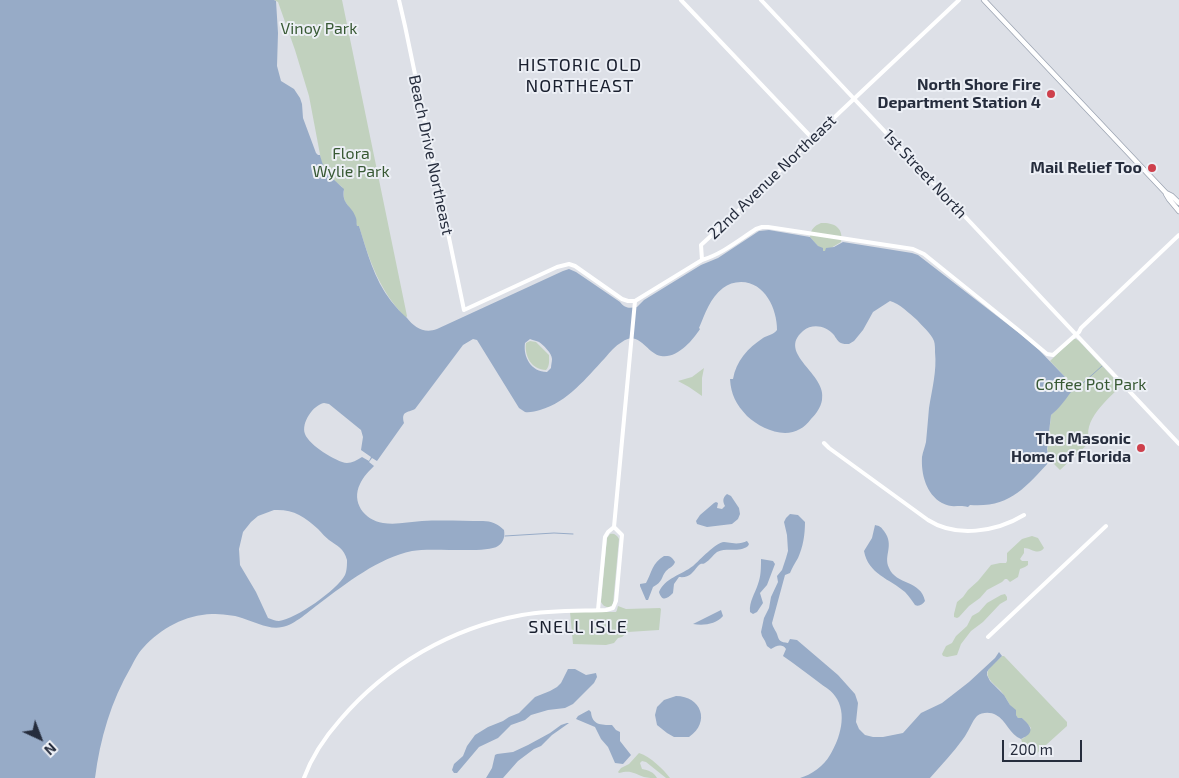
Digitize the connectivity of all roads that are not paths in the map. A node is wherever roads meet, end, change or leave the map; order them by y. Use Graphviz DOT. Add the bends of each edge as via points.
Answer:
graph roads {
  1 [pos="399,0"];
  2 [pos="682,0"];
  3 [pos="761,0"];
  4 [pos="959,0"];
  5 [pos="984,0"];
  6 [pos="854,98"];
  7 [pos="813,139"];
  8 [pos="1166,193"];
  9 [pos="1179,203"];
  10 [pos="1179,211"];
  11 [pos="1179,235"];
  12 [pos="702,260"];
  13 [pos="635,301"];
  14 [pos="1075,333"];
  15 [pos="823,444"];
  16 [pos="1179,444"];
  17 [pos="1024,515"];
  18 [pos="1106,526"];
  19 [pos="614,527"];
  20 [pos="598,610"];
  21 [pos="988,637"];
  22 [pos="304,778"];
  1 -- 13 [label="street, Beach Drive Northeast" via="464,310 569,264 622,299"];
  2 -- 7 [label="street"];
  3 -- 6 [label="street, 1st Street North"];
  4 -- 6 [label="street, 22nd Avenue Northeast"];
  5 -- 8 [label="main road"];
  6 -- 7 [label="street, 22nd Avenue Northeast"];
  6 -- 14 [label="street, 1st Street North"];
  7 -- 12 [label="street, 22nd Avenue Northeast" via="700,245"];
  8 -- 9 [label="main road"];
  8 -- 10 [label="main road"];
  11 -- 14 [label="street"];
  12 -- 13 [label="street"];
  12 -- 14 [label="street" via="762,227 913,249 924,254 1047,354 1053,355"];
  13 -- 19 [label="street"];
  14 -- 16 [label="street, 1st Street North"];
  15 -- 17 [label="street" via="943,527 975,530 1006,524"];
  18 -- 21 [label="street"];
  19 -- 20 [label="street" via="605,537"];
  19 -- 20 [label="street" via="622,534 616,601 611,609"];
  20 -- 22 [label="street" via="509,618 469,630 427,649 392,672 353,706 321,745"];
}
